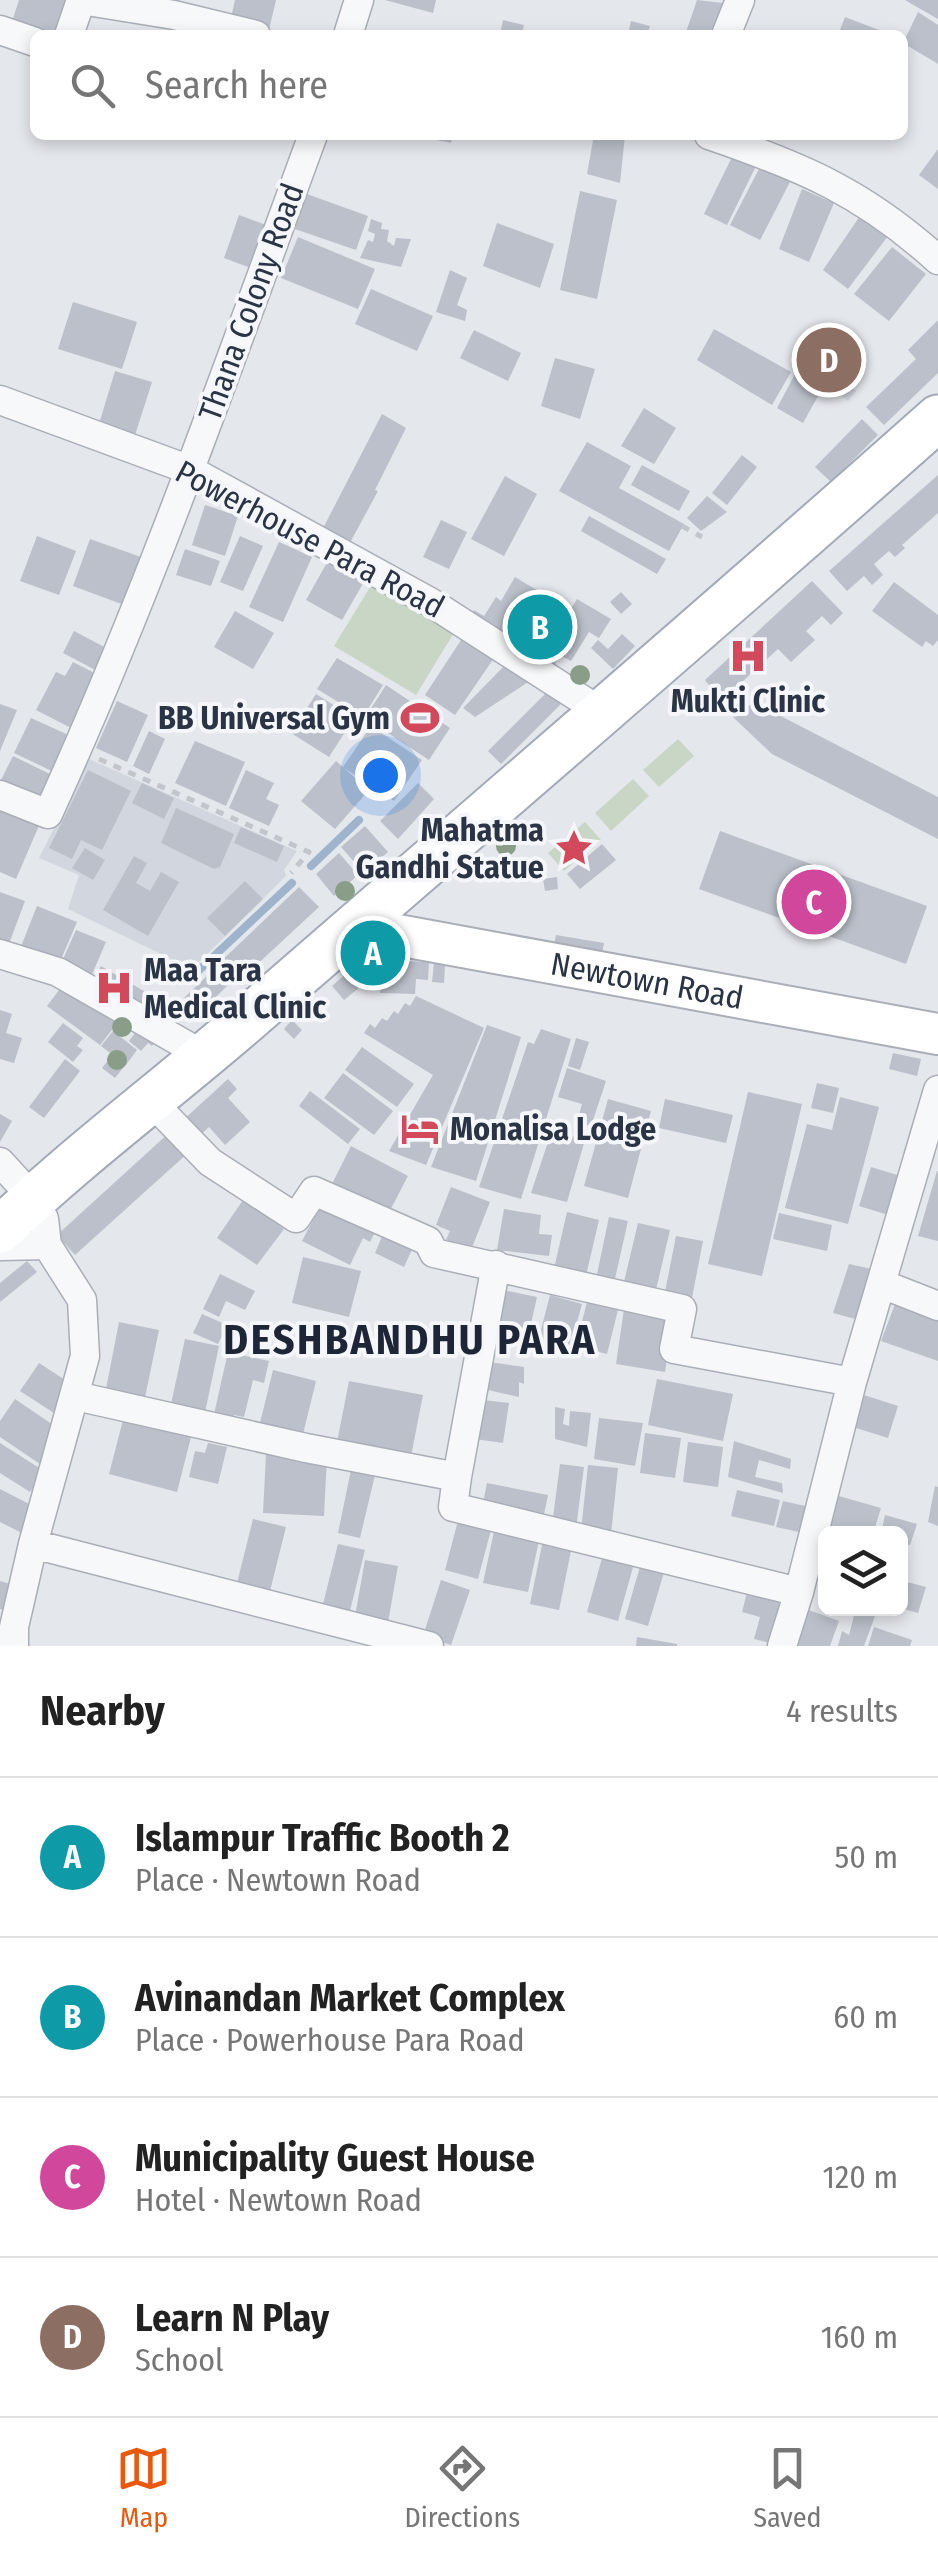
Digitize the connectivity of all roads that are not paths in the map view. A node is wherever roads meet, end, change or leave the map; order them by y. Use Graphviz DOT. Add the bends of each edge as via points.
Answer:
graph roads {
  1 [pos="359,0"];
  2 [pos="740,0"];
  3 [pos="0,30"];
  4 [pos="70,30"];
  5 [pos="236,30"];
  6 [pos="350,30"];
  7 [pos="728,30"];
  8 [pos="30,40"];
  9 [pos="311,140"];
  10 [pos="723,140"];
  11 [pos="938,260"];
  12 [pos="0,400"];
  13 [pos="938,418"];
  14 [pos="190,470"];
  15 [pos="603,713"];
  16 [pos="0,795"];
  17 [pos="354,926"];
  18 [pos="0,954"];
  19 [pos="938,1034"];
  20 [pos="205,1056"];
  21 [pos="938,1090"];
  22 [pos="151,1100"];
  23 [pos="0,1162"];
  24 [pos="33,1198"];
  25 [pos="0,1230"];
  26 [pos="48,1245"];
  27 [pos="0,1246"];
  28 [pos="496,1266"];
  29 [pos="882,1284"];
  30 [pos="938,1306"];
  31 [pos="852,1382"];
  32 [pos="76,1396"];
  33 [pos="457,1476"];
  34 [pos="33,1544"];
  35 [pos="799,1592"];
  36 [pos="14,1646"];
  37 [pos="429,1646"];
  38 [pos="782,1646"];
  1 -- 6 [label="street"];
  2 -- 7 [label="street"];
  3 -- 8 [label="street"];
  4 -- 5 [label="street" via="82,0"];
  9 -- 14 [label="street, Thana Colony Road"];
  10 -- 11 [label="street" via="851,192"];
  12 -- 14 [label="street, Powerhouse Para Road"];
  13 -- 15 [label="main road"];
  14 -- 15 [label="street, Powerhouse Para Road" via="430,602"];
  14 -- 16 [label="street, Thana Colony Road" via="48,814"];
  15 -- 17 [label="main road"];
  17 -- 19 [label="street, Newtown Road"];
  17 -- 20 [label="main road"];
  18 -- 20 [label="street" via="58,972"];
  20 -- 22 [label="main road"];
  21 -- 29 [label="street"];
  22 -- 24 [label="main road"];
  22 -- 28 [label="street" via="210,1162 296,1218 314,1191 428,1240 434,1253"];
  23 -- 24 [label="street"];
  24 -- 25 [label="main road"];
  24 -- 26 [label="street"];
  26 -- 27 [label="street"];
  26 -- 32 [label="street" via="82,1300 85,1356"];
  28 -- 31 [label="street" via="682,1309 674,1349"];
  28 -- 33 [label="street"];
  29 -- 30 [label="street"];
  29 -- 31 [label="street"];
  31 -- 35 [label="street"];
  32 -- 33 [label="street"];
  32 -- 34 [label="street"];
  33 -- 35 [label="street" via="453,1508"];
  34 -- 36 [label="street"];
  34 -- 37 [label="street"];
  35 -- 38 [label="street"];
}
